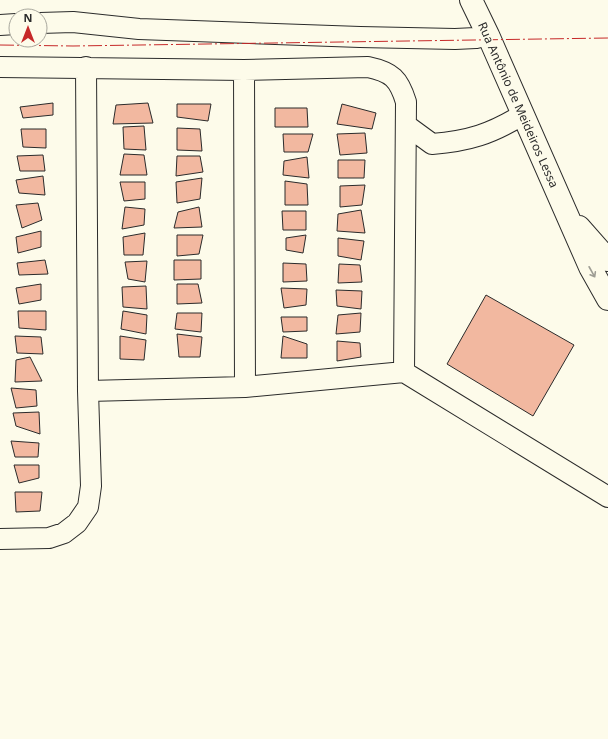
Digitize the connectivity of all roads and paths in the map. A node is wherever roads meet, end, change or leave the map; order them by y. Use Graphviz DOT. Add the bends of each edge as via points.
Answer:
graph roads {
  1 [pos="472,0"];
  2 [pos="48,23"];
  3 [pos="488,35"];
  4 [pos="0,67"];
  5 [pos="86,67"];
  6 [pos="244,70"];
  7 [pos="522,115"];
  8 [pos="406,125"];
  9 [pos="565,211"];
  10 [pos="608,260"];
  11 [pos="608,299"];
  12 [pos="404,372"];
  13 [pos="245,387"];
  14 [pos="88,391"];
  15 [pos="608,497"];
  16 [pos="0,539"];
  1 -- 3 [label="main road, Rua Antônio de Meideiros Lessa"];
  2 -- 3 [label="street" via="360,38 455,39"];
  3 -- 7 [label="main road, Rua Antônio de Meideiros Lessa"];
  4 -- 5 [label="street"];
  5 -- 6 [label="street"];
  5 -- 14 [label="street"];
  6 -- 8 [label="street" via="368,67 382,70 395,79 402,89 406,102"];
  6 -- 13 [label="street"];
  7 -- 8 [label="street" via="502,128 479,136 438,144 432,144"];
  7 -- 9 [label="main road, Rua Antônio de Meideiros Lessa"];
  8 -- 12 [label="street"];
  9 -- 10 [label="main road, Rua Antônio de Meideiros Lessa"];
  9 -- 11 [label="main road, Rua Antônio de Meideiros Lessa, one-way" via="590,267"];
  12 -- 13 [label="street"];
  12 -- 15 [label="street"];
  13 -- 14 [label="street"];
  14 -- 16 [label="street" via="92,486 88,507 77,524 64,533 49,538"];
}
